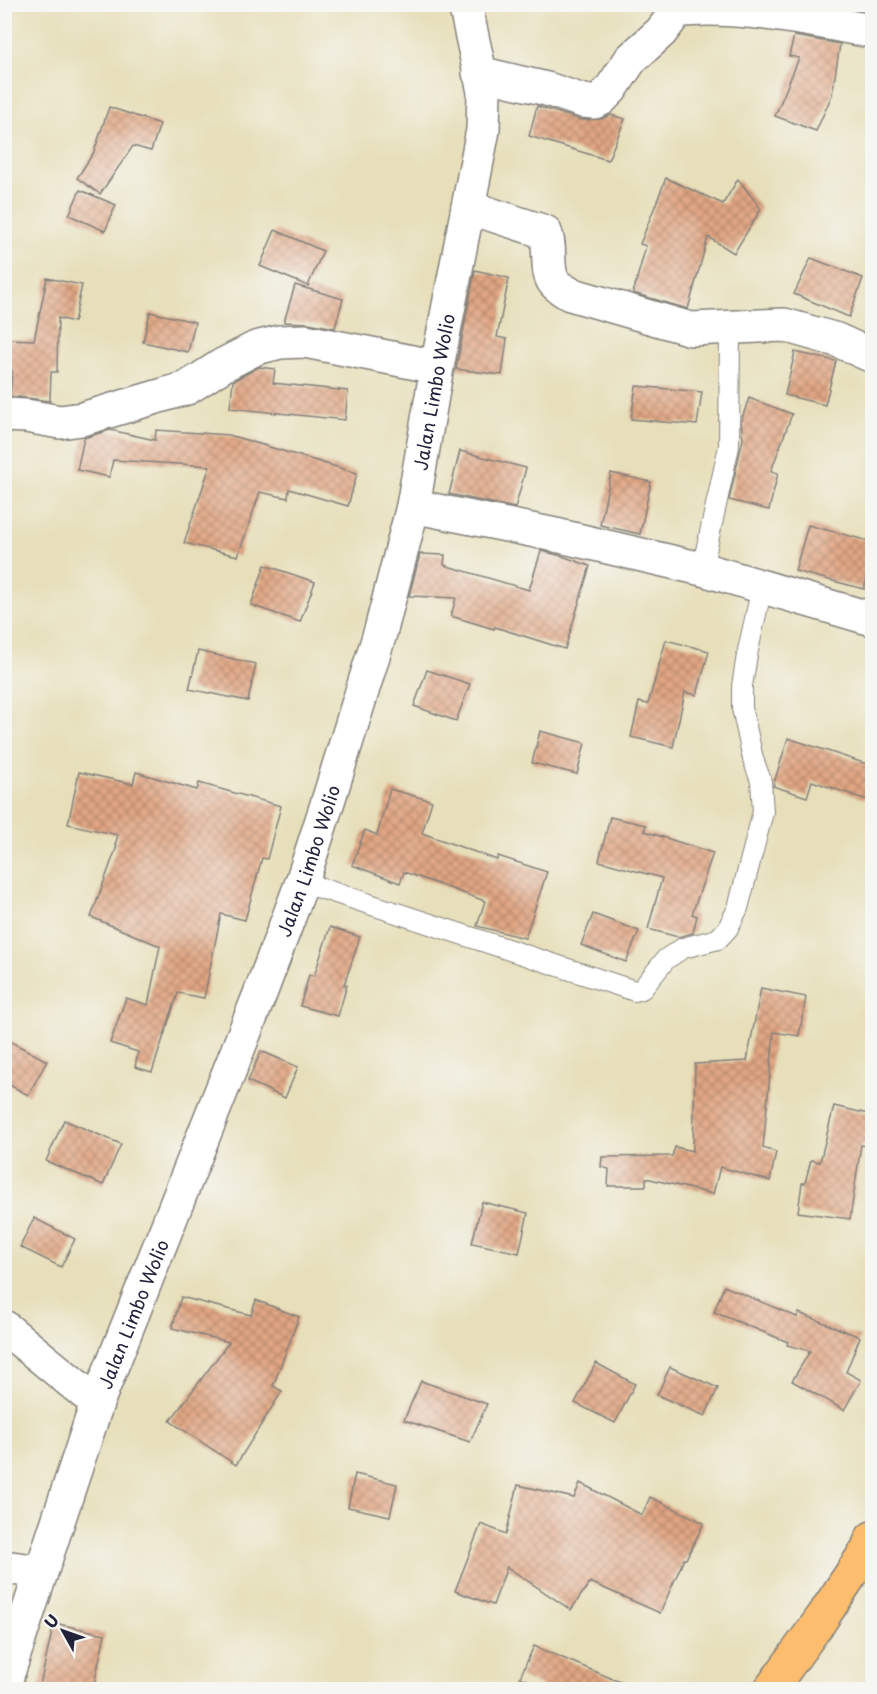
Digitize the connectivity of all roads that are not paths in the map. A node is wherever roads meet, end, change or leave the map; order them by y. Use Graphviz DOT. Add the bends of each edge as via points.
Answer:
graph roads {
  1 [pos="465,4"];
  2 [pos="873,31"];
  3 [pos="479,73"];
  4 [pos="468,207"];
  5 [pos="730,328"];
  6 [pos="873,356"];
  7 [pos="437,367"];
  8 [pos="4,415"];
  9 [pos="413,506"];
  10 [pos="702,569"];
  11 [pos="762,586"];
  12 [pos="873,619"];
  13 [pos="302,882"];
  14 [pos="4,1327"];
  15 [pos="97,1403"];
  16 [pos="873,1538"];
  17 [pos="4,1567"];
  18 [pos="42,1572"];
  19 [pos="4,1685"];
  20 [pos="770,1689"];
  1 -- 3 [label="street, Jalan Limbo Wolio"];
  2 -- 3 [label="street" via="760,13 699,8 677,11 631,59 611,89 594,102"];
  3 -- 4 [label="street, Jalan Limbo Wolio" via="484,92 483,130"];
  4 -- 5 [label="street" via="544,232 549,241 551,276 570,294 692,329"];
  4 -- 7 [label="street, Jalan Limbo Wolio"];
  5 -- 6 [label="street" via="784,325 837,340"];
  5 -- 10 [label="lane" via="729,446"];
  7 -- 8 [label="street" via="305,341 280,342 256,348 188,388 82,419 60,422"];
  7 -- 9 [label="street, Jalan Limbo Wolio"];
  9 -- 10 [label="street"];
  9 -- 13 [label="street, Jalan Limbo Wolio" via="381,630"];
  10 -- 11 [label="street"];
  11 -- 12 [label="street"];
  11 -- 13 [label="lane" via="747,655 742,708 761,781 763,812 738,908 718,939 683,948 666,959 642,989 635,991"];
  13 -- 15 [label="street, Jalan Limbo Wolio"];
  14 -- 15 [label="street"];
  15 -- 18 [label="street, Jalan Limbo Wolio"];
  16 -- 20 [label="highway"];
  17 -- 18 [label="street"];
  18 -- 19 [label="street, Jalan Limbo Wolio"];
}
